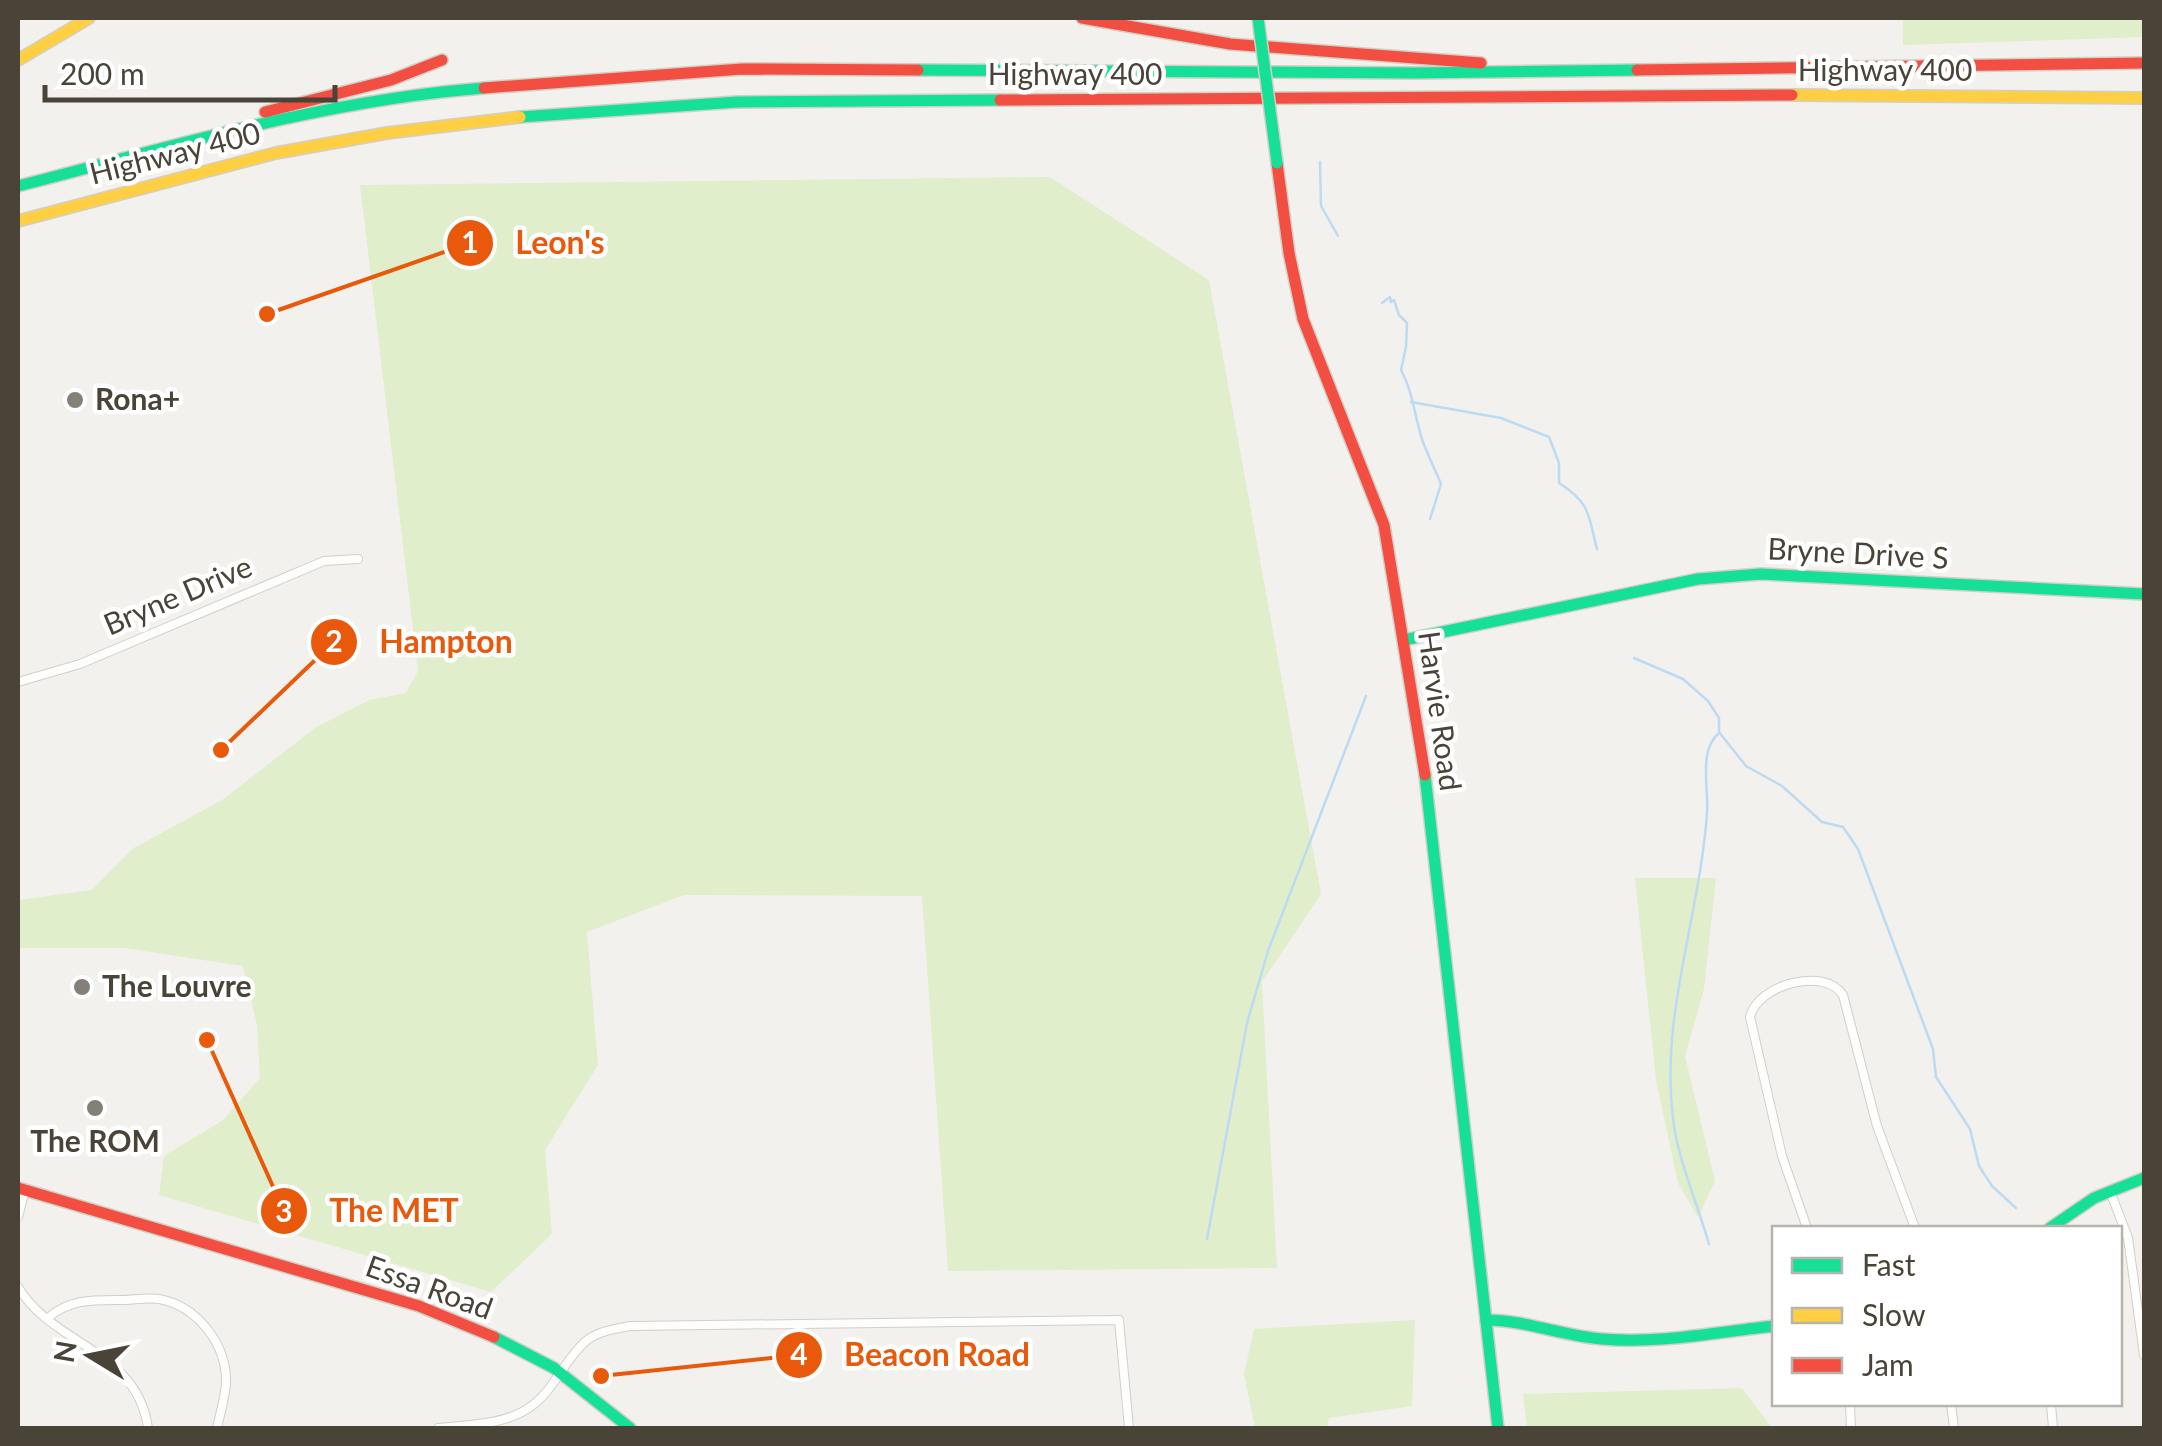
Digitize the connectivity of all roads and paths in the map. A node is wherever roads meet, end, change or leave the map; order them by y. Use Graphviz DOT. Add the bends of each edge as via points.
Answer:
graph roads {
  1 [pos="88,18"];
  2 [pos="1082,18"];
  3 [pos="1258,18"];
  4 [pos="18,60"];
  5 [pos="442,60"];
  6 [pos="2144,63"];
  7 [pos="1526,71"];
  8 [pos="2144,98"];
  9 [pos="214,134"];
  10 [pos="18,186"];
  11 [pos="18,222"];
  12 [pos="358,558"];
  13 [pos="2144,594"];
  14 [pos="1404,640"];
  15 [pos="18,682"];
  16 [pos="2144,1178"];
  17 [pos="21,1189"];
  18 [pos="2110,1191"];
  19 [pos="18,1216"];
  20 [pos="1806,1226"];
  21 [pos="1914,1226"];
  22 [pos="2052,1226"];
  23 [pos="18,1287"];
  24 [pos="21,1301"];
  25 [pos="48,1318"];
  26 [pos="1486,1320"];
  27 [pos="1772,1326"];
  28 [pos="2144,1355"];
  29 [pos="561,1374"];
  30 [pos="488,1426"];
  31 [pos="148,1428"];
  32 [pos="217,1428"];
  33 [pos="438,1428"];
  34 [pos="630,1428"];
  35 [pos="1128,1428"];
  36 [pos="1498,1428"];
  1 -- 4 [label="main road"];
  2 -- 7 [label="main road" via="1284,50"];
  3 -- 14 [label="main road, Harvie Road, bridge" via="1297,299 1377,502"];
  5 -- 9 [label="main road"];
  6 -- 7 [label="main road, Highway 400"];
  7 -- 9 [label="main road, Highway 400" via="742,69 446,91"];
  8 -- 11 [label="main road, Highway 400" via="737,102 548,113 276,154"];
  9 -- 10 [label="main road, Highway 400"];
  12 -- 15 [label="street, Bryne Drive" via="324,560 80,664"];
  13 -- 14 [label="main road, Bryne Drive S" via="1760,574 1698,579"];
  14 -- 26 [label="main road, Harvie Road" via="1456,1018"];
  16 -- 18 [label="main road"];
  17 -- 19 [label="street"];
  17 -- 29 [label="main road, Essa Road" via="419,1306"];
  18 -- 22 [label="main road"];
  18 -- 28 [label="street" via="2128,1238"];
  20 -- 21 [label="street" via="1782,1156 1750,1017 1767,993 1824,981 1843,996 1877,1126"];
  23 -- 24 [label="street"];
  24 -- 25 [label="street"];
  25 -- 31 [label="street" via="122,1371 140,1395"];
  25 -- 32 [label="street" via="86,1300 159,1299 188,1310 222,1358 226,1382"];
  26 -- 27 [label="main road" via="1616,1340"];
  26 -- 36 [label="main road, Harvie Road"];
  29 -- 30 [label="street" via="531,1407"];
  29 -- 34 [label="main road, Essa Road"];
  29 -- 35 [label="street" via="586,1341 630,1326 1119,1320"];
  30 -- 33 [label="street"];
}
